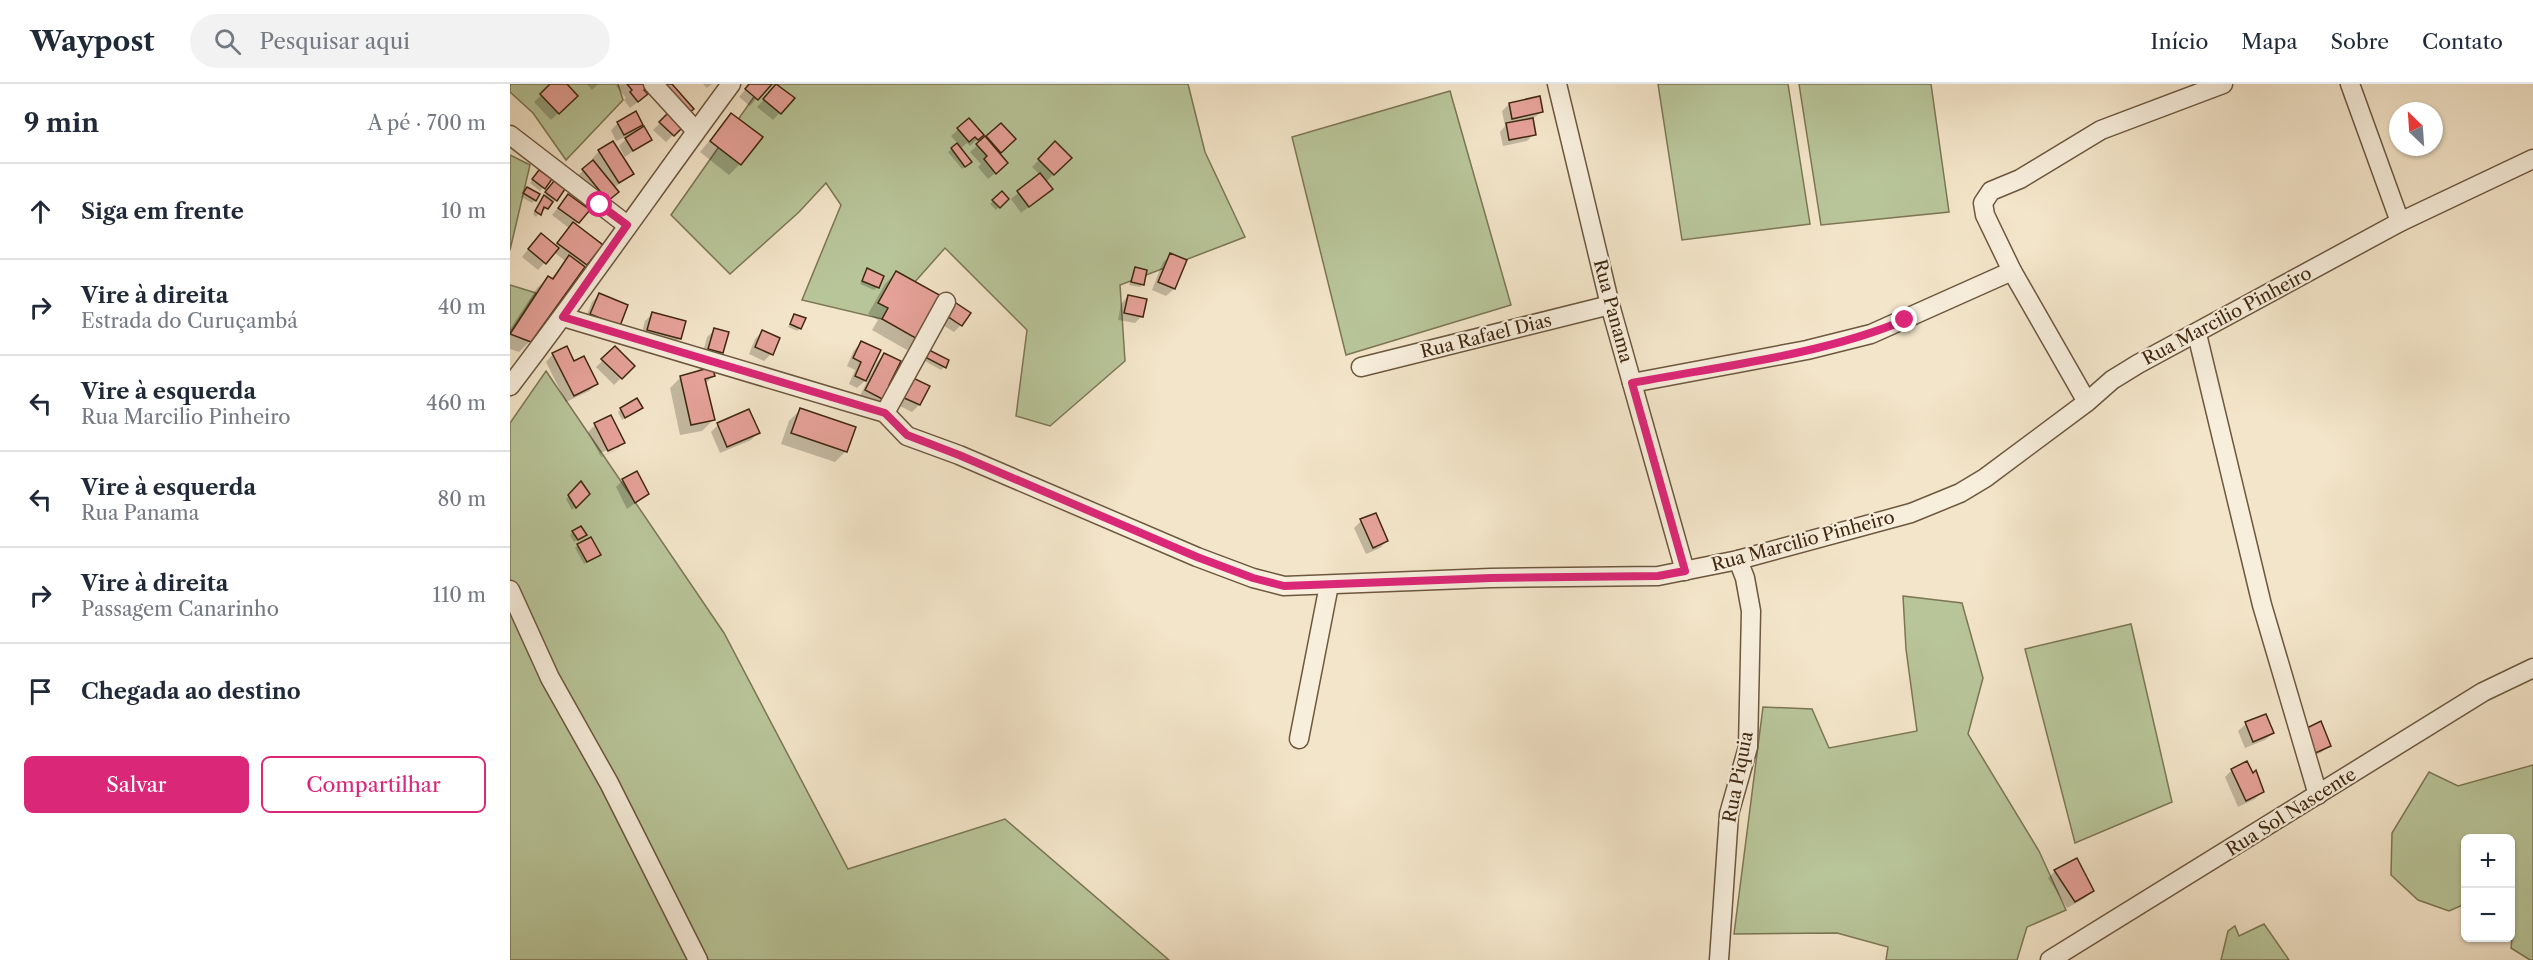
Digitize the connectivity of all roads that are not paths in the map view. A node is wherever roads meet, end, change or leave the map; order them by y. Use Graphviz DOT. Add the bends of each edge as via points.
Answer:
graph roads {
  1 [pos="653,84"];
  2 [pos="731,84"];
  3 [pos="1557,84"];
  4 [pos="2223,84"];
  5 [pos="2350,84"];
  6 [pos="696,131"];
  7 [pos="510,135"];
  8 [pos="2533,159"];
  9 [pos="2400,222"];
  10 [pos="627,225"];
  11 [pos="2012,271"];
  12 [pos="946,302"];
  13 [pos="1610,305"];
  14 [pos="563,317"];
  15 [pos="2197,333"];
  16 [pos="1361,367"];
  17 [pos="1632,383"];
  18 [pos="510,386"];
  19 [pos="2087,402"];
  20 [pos="885,413"];
  21 [pos="1738,560"];
  22 [pos="1685,571"];
  23 [pos="1329,585"];
  24 [pos="510,591"];
  25 [pos="2533,668"];
  26 [pos="1299,739"];
  27 [pos="2318,795"];
  28 [pos="698,960"];
  29 [pos="1719,960"];
  30 [pos="2050,960"];
  1 -- 6 [label="street"];
  2 -- 6 [label="street"];
  3 -- 13 [label="street, Rua Panama"];
  4 -- 11 [label="street" via="2101,130 1991,191 1983,203 1985,215"];
  5 -- 9 [label="street"];
  6 -- 10 [label="street"];
  7 -- 10 [label="street"];
  8 -- 9 [label="street, Rua Marcilio Pinheiro"];
  9 -- 15 [label="street, Rua Marcilio Pinheiro"];
  10 -- 14 [label="street"];
  11 -- 17 [label="street" via="1870,334"];
  11 -- 19 [label="street"];
  12 -- 20 [label="street"];
  13 -- 16 [label="street, Rua Rafael Dias"];
  13 -- 17 [label="street, Rua Panama"];
  14 -- 18 [label="street"];
  14 -- 20 [label="street, Rua Marcilio Pinheiro"];
  15 -- 19 [label="street, Rua Marcilio Pinheiro" via="2129,369"];
  15 -- 27 [label="street" via="2262,605"];
  17 -- 22 [label="street, Rua Panama"];
  19 -- 21 [label="street, Rua Marcilio Pinheiro" via="1985,478 1935,504"];
  20 -- 23 [label="street, Rua Marcilio Pinheiro" via="907,435 1197,557 1284,586"];
  21 -- 22 [label="street, Rua Marcilio Pinheiro"];
  21 -- 29 [label="street, Rua Piquia" via="1751,611 1748,747 1729,814"];
  22 -- 23 [label="street, Rua Marcilio Pinheiro" via="1658,576"];
  23 -- 26 [label="street"];
  24 -- 28 [label="street" via="550,678 609,783"];
  25 -- 27 [label="street, Rua Sol Nascente" via="2483,693"];
  27 -- 30 [label="street, Rua Sol Nascente"];
}
